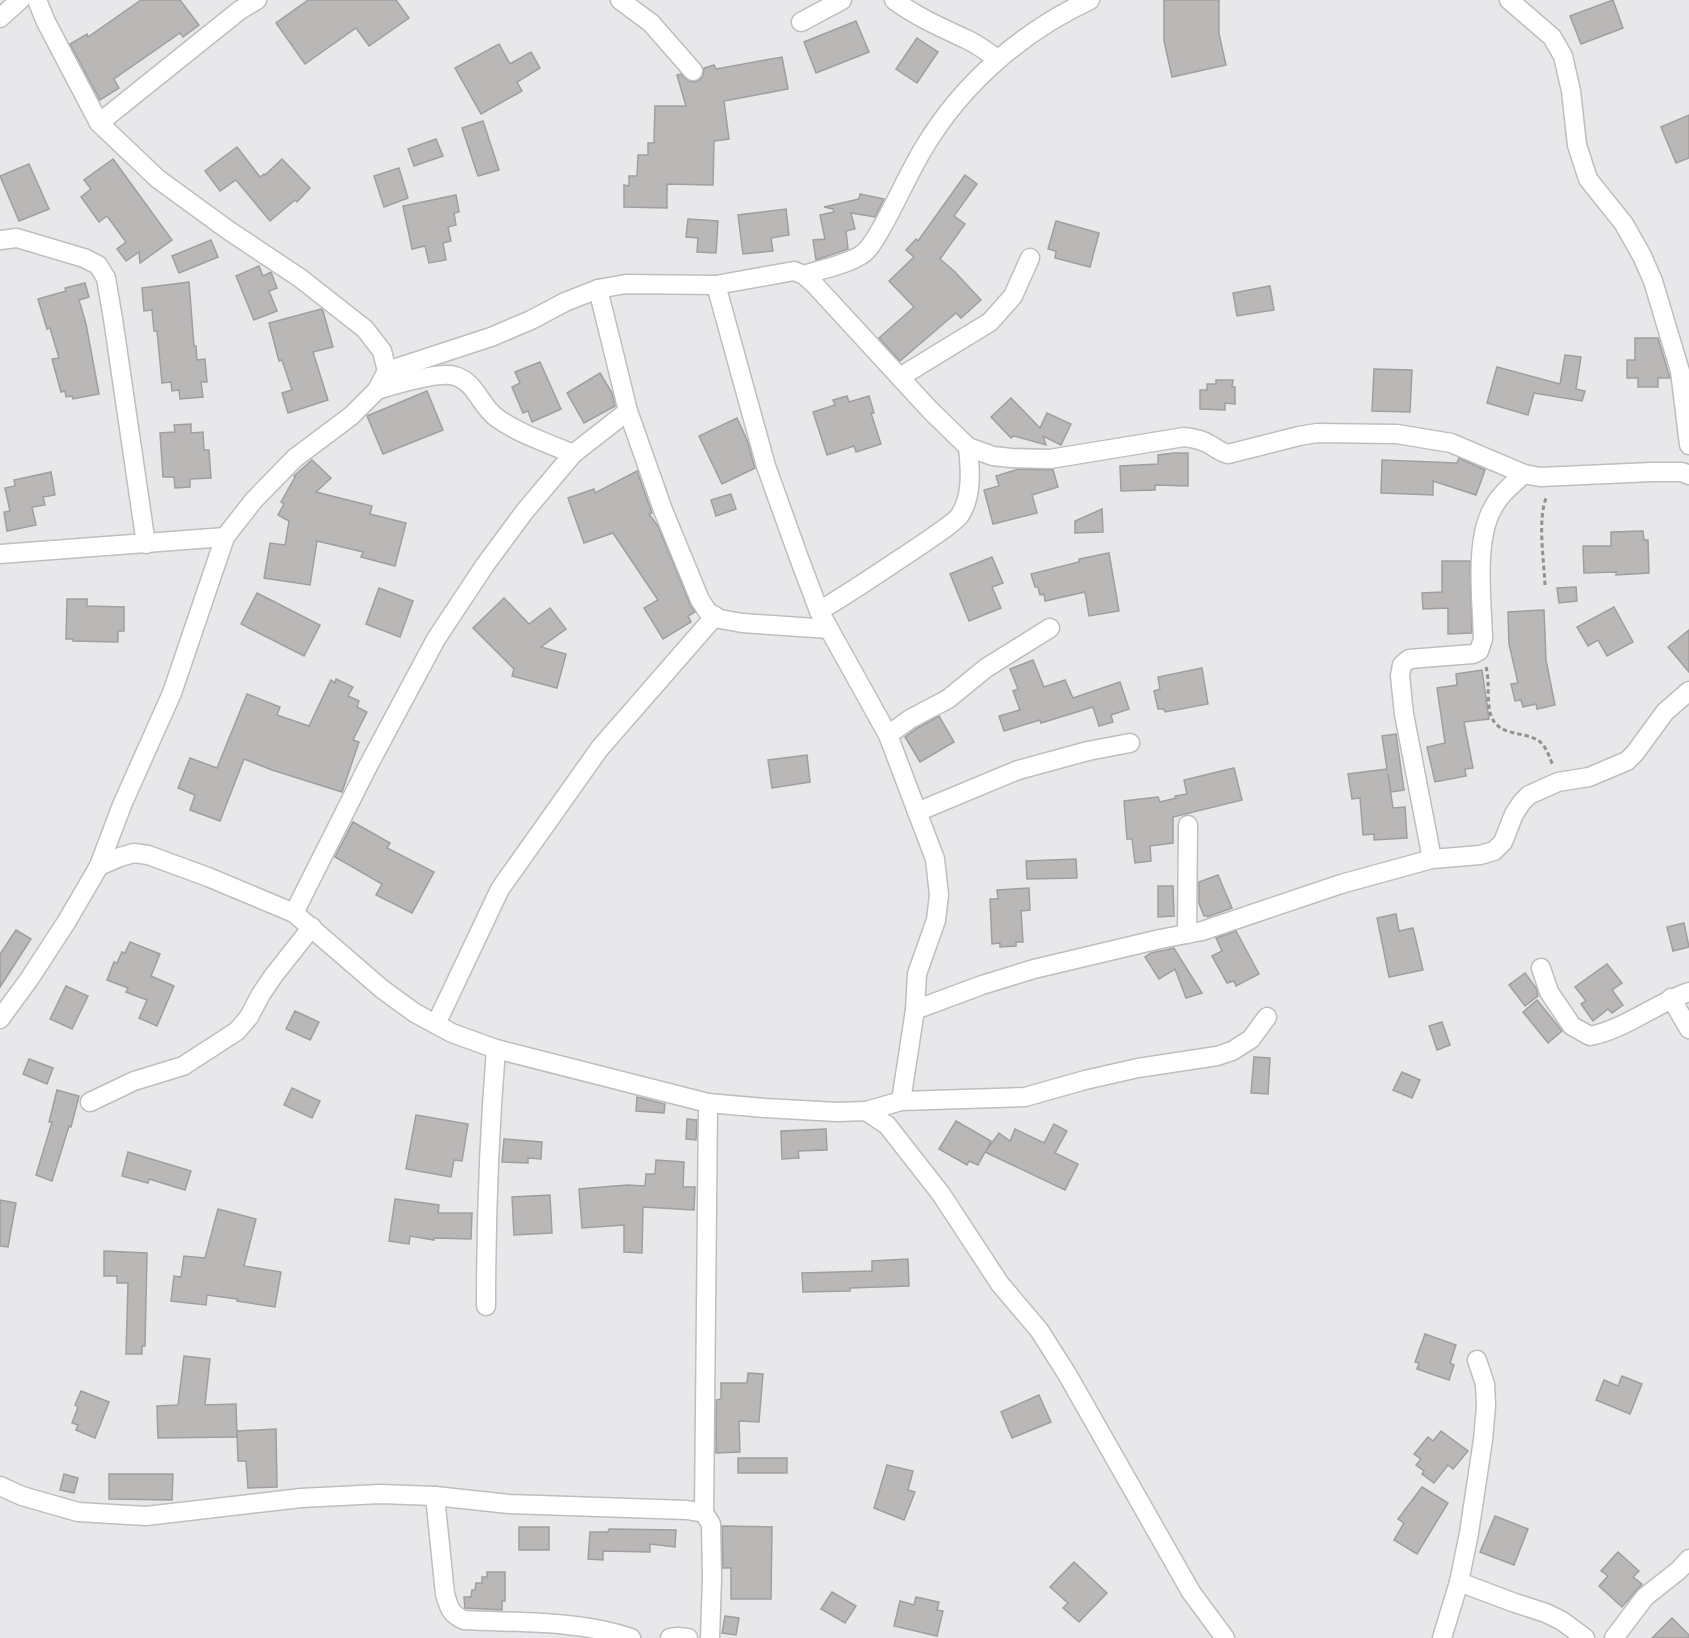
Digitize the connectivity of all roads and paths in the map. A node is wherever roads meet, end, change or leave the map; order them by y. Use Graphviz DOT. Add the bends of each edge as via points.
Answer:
graph roads {
  1 [pos="20,0"];
  2 [pos="37,0"];
  3 [pos="257,0"];
  4 [pos="620,0"];
  5 [pos="842,0"];
  6 [pos="894,0"];
  7 [pos="1090,0"];
  8 [pos="1509,0"];
  9 [pos="0,18"];
  10 [pos="801,22"];
  11 [pos="998,59"];
  12 [pos="693,71"];
  13 [pos="99,123"];
  14 [pos="0,240"];
  15 [pos="1030,258"];
  16 [pos="804,275"];
  17 [pos="716,285"];
  18 [pos="598,289"];
  19 [pos="387,371"];
  20 [pos="900,377"];
  21 [pos="377,390"];
  22 [pos="628,411"];
  23 [pos="1689,445"];
  24 [pos="968,447"];
  25 [pos="573,454"];
  26 [pos="1524,474"];
  27 [pos="1689,475"];
  28 [pos="1564,477"];
  29 [pos="225,537"];
  30 [pos="146,544"];
  31 [pos="0,554"];
  32 [pos="1545,585"];
  33 [pos="819,611"];
  34 [pos="715,616"];
  35 [pos="1050,628"];
  36 [pos="829,629"];
  37 [pos="1479,651"];
  38 [pos="1689,691"];
  39 [pos="888,735"];
  40 [pos="1130,743"];
  41 [pos="1558,782"];
  42 [pos="917,812"];
  43 [pos="1188,825"];
  44 [pos="1431,859"];
  45 [pos="99,866"];
  46 [pos="294,913"];
  47 [pos="312,927"];
  48 [pos="1187,934"];
  49 [pos="1541,968"];
  50 [pos="1689,992"];
  51 [pos="1671,999"];
  52 [pos="915,1010"];
  53 [pos="1267,1017"];
  54 [pos="0,1019"];
  55 [pos="435,1024"];
  56 [pos="1689,1029"];
  57 [pos="496,1049"];
  58 [pos="901,1101"];
  59 [pos="90,1102"];
  60 [pos="708,1103"];
  61 [pos="866,1111"];
  62 [pos="486,1306"];
  63 [pos="1477,1360"];
  64 [pos="0,1486"];
  65 [pos="435,1496"];
  66 [pos="704,1513"];
  67 [pos="1689,1559"];
  68 [pos="1459,1582"];
  69 [pos="516,1630"];
  70 [pos="631,1638"];
  71 [pos="670,1638"];
  72 [pos="688,1638"];
  73 [pos="710,1638"];
  74 [pos="1225,1638"];
  75 [pos="1442,1638"];
  76 [pos="1585,1638"];
  77 [pos="1614,1638"];
  1 -- 9 [label="street"];
  2 -- 13 [label="street"];
  3 -- 13 [label="street"];
  4 -- 12 [label="street" via="651,23"];
  5 -- 10 [label="street"];
  6 -- 11 [label="street"];
  7 -- 11 [label="street" via="1039,28"];
  8 -- 23 [label="street" via="1552,37 1563,56 1577,145 1588,179 1624,224 1653,281 1680,371"];
  11 -- 16 [label="street" via="953,106 925,146 872,245 854,258"];
  13 -- 19 [label="street" via="159,179 365,329 382,351"];
  14 -- 30 [label="street" via="17,238 84,258 98,265 106,278"];
  15 -- 20 [label="street" via="1013,296 990,321"];
  16 -- 17 [label="street" via="794,272"];
  16 -- 20 [label="street"];
  17 -- 18 [label="street" via="626,284"];
  17 -- 33 [label="street" via="766,466"];
  18 -- 19 [label="street" via="491,337"];
  18 -- 22 [label="street"];
  19 -- 21 [label="street"];
  20 -- 24 [label="street"];
  21 -- 25 [label="street" via="454,375 469,383 494,416 509,426"];
  21 -- 29 [label="street" via="351,416 296,458 254,500"];
  22 -- 25 [label="street"];
  22 -- 34 [label="street" via="700,600"];
  24 -- 26 [label="street" via="993,456 1050,459 1184,437 1198,439 1228,454 1317,433 1397,434 1451,443"];
  24 -- 33 [label="street" via="970,481 960,516"];
  25 -- 46 [label="street" via="485,565 436,639"];
  26 -- 28 [label="street"];
  26 -- 37 [label="street" via="1494,505 1483,530 1483,639"];
  27 -- 28 [label="street" via="1652,472"];
  28 -- 32 [label="path" via="1543,503"];
  29 -- 30 [label="street"];
  29 -- 45 [label="street" via="172,693"];
  30 -- 31 [label="street"];
  33 -- 36 [label="street"];
  34 -- 36 [label="street" via="720,620"];
  34 -- 55 [label="street" via="600,748 500,888"];
  35 -- 39 [label="street" via="986,668 948,699"];
  36 -- 39 [label="street"];
  37 -- 41 [label="path" via="1488,676 1489,704 1496,724 1540,742"];
  37 -- 44 [label="street" via="1409,659 1402,665 1404,714"];
  38 -- 41 [label="street" via="1665,712 1627,760 1589,777"];
  39 -- 42 [label="street"];
  40 -- 42 [label="street" via="1018,770"];
  41 -- 44 [label="street" via="1522,802 1503,842 1494,851"];
  42 -- 52 [label="street" via="935,859 939,895 936,920 917,974"];
  43 -- 48 [label="street"];
  44 -- 48 [label="street"];
  45 -- 46 [label="street" via="120,856 148,855"];
  45 -- 54 [label="street" via="68,921"];
  46 -- 47 [label="street"];
  47 -- 55 [label="street" via="382,988"];
  47 -- 59 [label="street" via="237,1031 183,1066"];
  48 -- 52 [label="street" via="1034,969"];
  49 -- 51 [label="street" via="1549,992 1572,1026 1590,1036 1605,1033"];
  50 -- 51 [label="street"];
  51 -- 56 [label="street"];
  52 -- 58 [label="street"];
  53 -- 58 [label="street" via="1251,1040 1217,1056 1128,1070 1025,1097"];
  55 -- 57 [label="street"];
  57 -- 60 [label="street"];
  57 -- 62 [label="street" via="489,1140"];
  58 -- 61 [label="street"];
  60 -- 61 [label="street"];
  60 -- 66 [label="street"];
  61 -- 74 [label="street" via="887,1125 940,1194 999,1284 1039,1330 1191,1592"];
  63 -- 68 [label="street" via="1485,1384 1486,1406"];
  64 -- 65 [label="street" via="78,1512 146,1516 301,1498"];
  65 -- 66 [label="street" via="509,1504"];
  65 -- 69 [label="street" via="450,1609 464,1620"];
  66 -- 73 [label="street" via="711,1524"];
  67 -- 77 [label="street" via="1645,1597"];
  68 -- 75 [label="street"];
  68 -- 76 [label="street" via="1546,1613"];
  69 -- 70 [label="street" via="586,1626"];
  71 -- 72 [label="street"];
}
